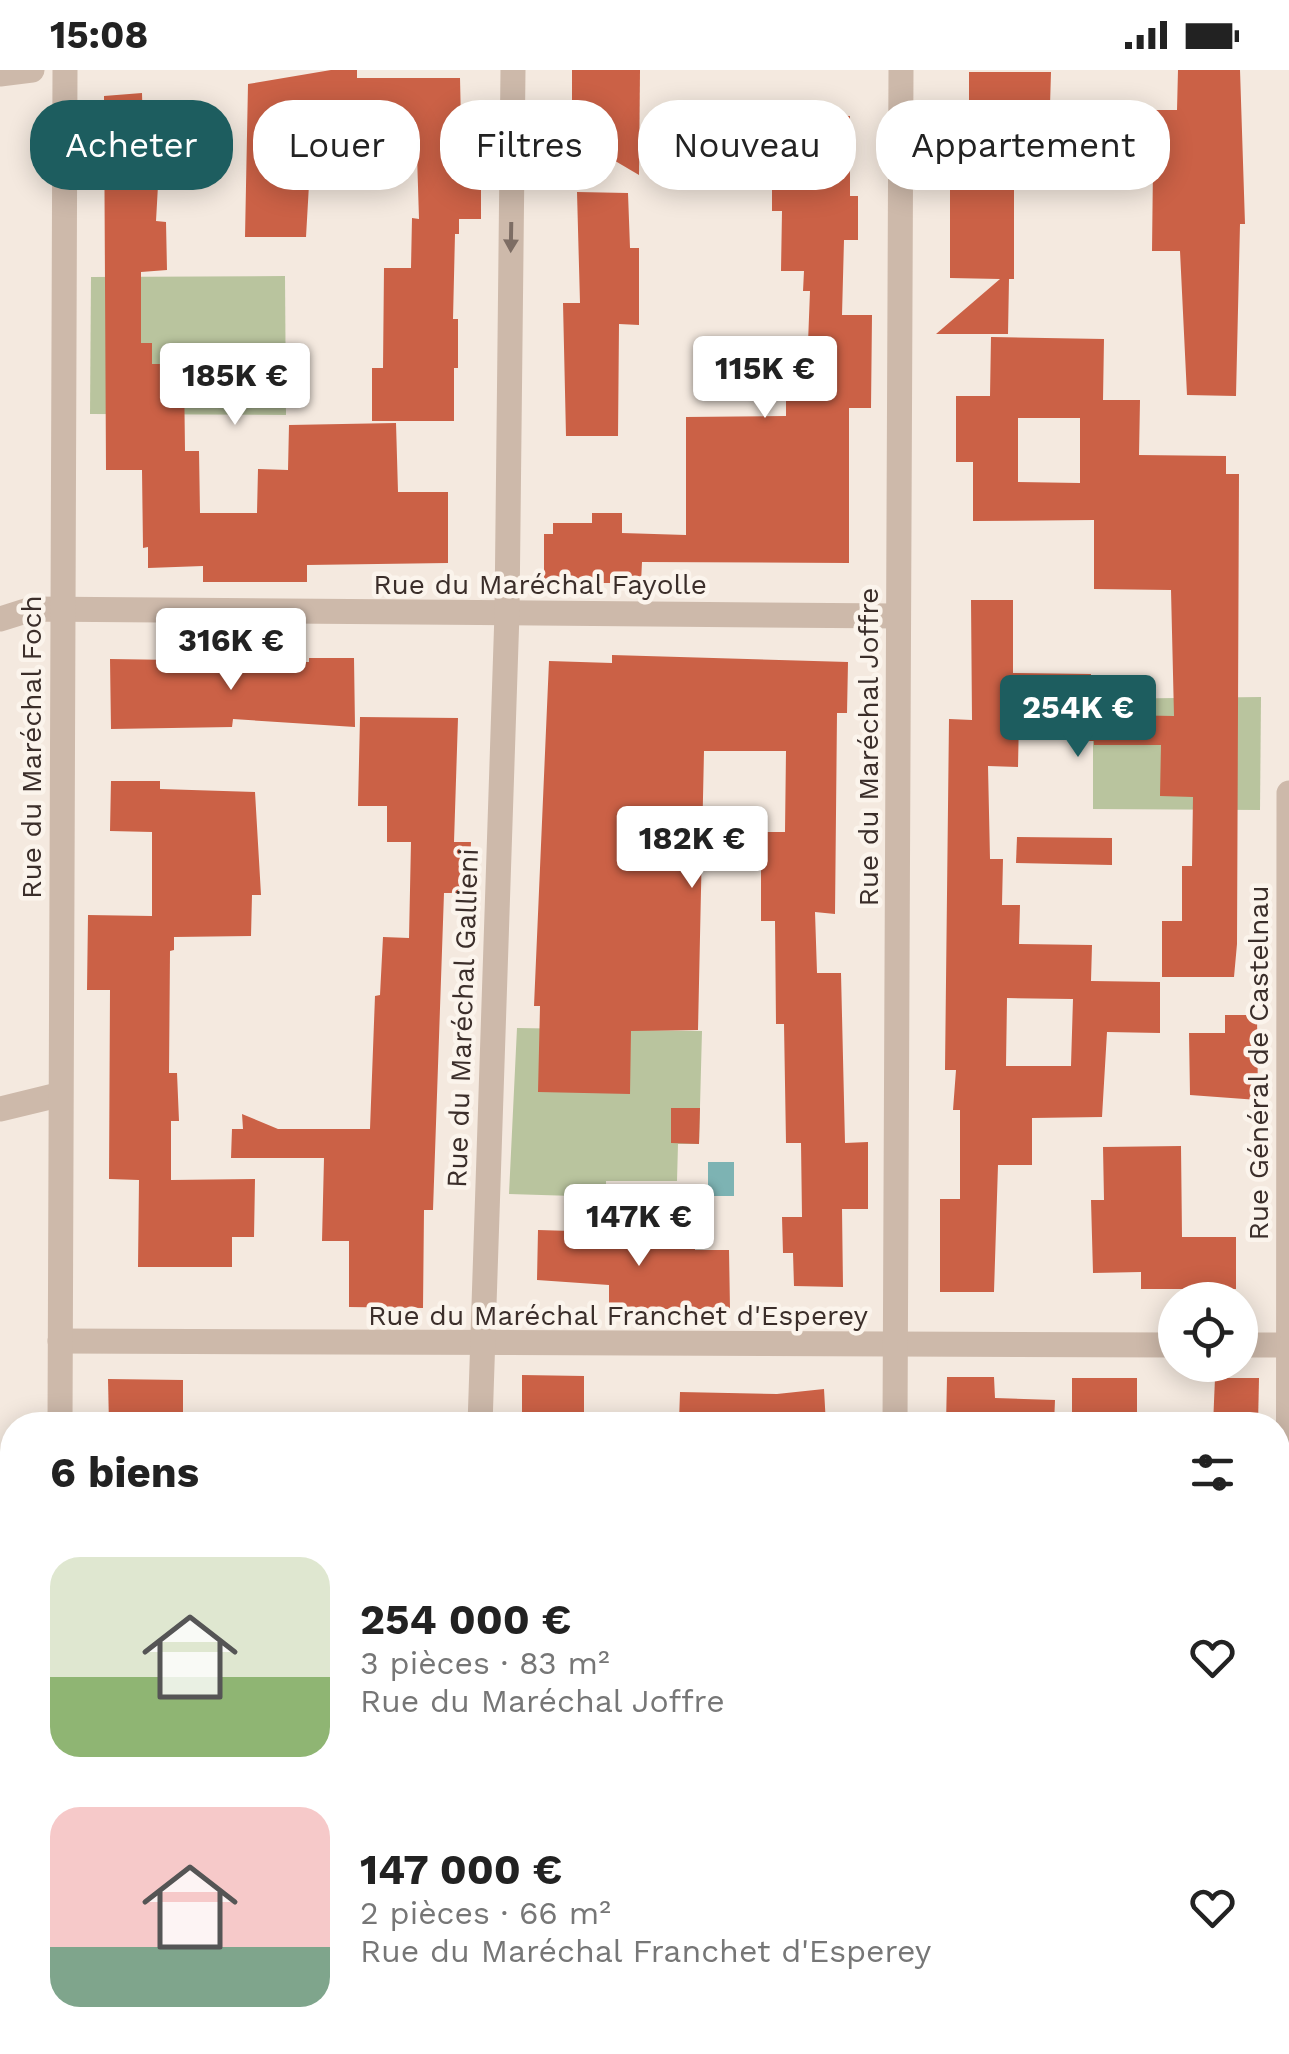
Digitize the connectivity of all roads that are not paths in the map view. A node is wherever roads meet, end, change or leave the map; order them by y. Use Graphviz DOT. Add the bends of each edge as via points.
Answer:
graph roads {
  1 [pos="32,70"];
  2 [pos="65,70"];
  3 [pos="513,70"];
  4 [pos="901,70"];
  5 [pos="0,74"];
  6 [pos="61,610"];
  7 [pos="507,613"];
  8 [pos="898,616"];
  9 [pos="0,620"];
  10 [pos="1289,793"];
  11 [pos="58,1096"];
  12 [pos="0,1109"];
  13 [pos="60,1341"];
  14 [pos="480,1344"];
  15 [pos="1158,1345"];
  16 [pos="1258,1345"];
  17 [pos="1286,1345"];
  18 [pos="895,1346"];
  19 [pos="60,1412"];
  20 [pos="480,1412"];
  21 [pos="895,1412"];
  22 [pos="1286,1412"];
  1 -- 5 [label="street"];
  2 -- 6 [label="street, Rue du Maréchal Foch"];
  3 -- 7 [label="street, Rue du Maréchal Gallieni, one-way"];
  4 -- 8 [label="street, Rue du Maréchal Joffre"];
  6 -- 7 [label="street, Rue du Maréchal Fayolle"];
  6 -- 9 [label="street, Rue du Maréchal Fayolle" via="32,609"];
  6 -- 11 [label="street, Rue du Maréchal Foch"];
  7 -- 8 [label="street, Rue du Maréchal Fayolle"];
  7 -- 14 [label="street, Rue du Maréchal Gallieni"];
  8 -- 18 [label="street, Rue du Maréchal Joffre"];
  10 -- 17 [label="street, Rue Général de Castelnau"];
  11 -- 12 [label="street"];
  11 -- 13 [label="street, Rue du Maréchal Foch"];
  13 -- 14 [label="street, Rue du Maréchal Franchet d'Esperey"];
  13 -- 19 [label="street, Rue du Maréchal Foch"];
  14 -- 18 [label="street, Rue du Maréchal Franchet d'Esperey"];
  14 -- 20 [label="street, Rue du Maréchal Gallieni"];
  15 -- 18 [label="street, Rue du Maréchal Franchet d'Esperey"];
  16 -- 17 [label="street"];
  17 -- 22 [label="street, Rue Général de Castelnau"];
  18 -- 21 [label="street, Rue du Maréchal Joffre"];
}
